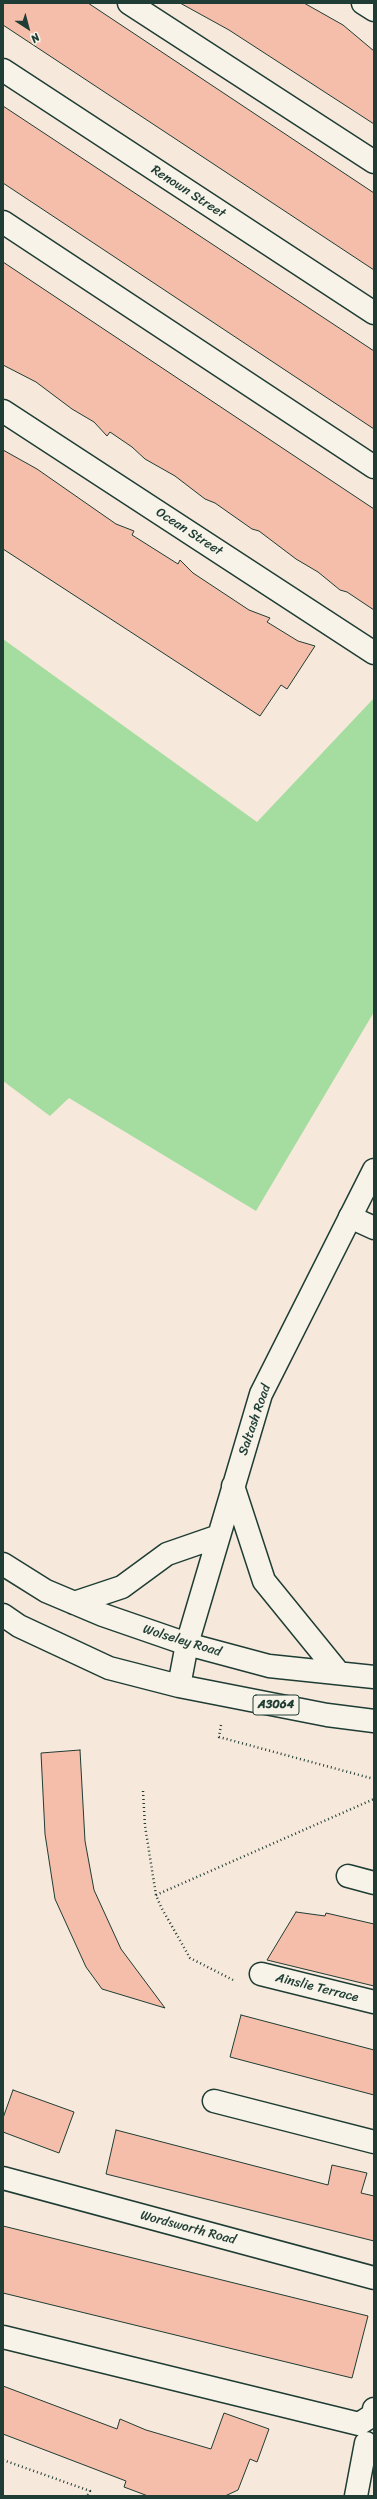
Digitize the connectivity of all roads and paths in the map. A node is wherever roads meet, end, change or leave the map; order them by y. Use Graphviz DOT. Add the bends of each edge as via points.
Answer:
graph roads {
  1 [pos="129,3"];
  2 [pos="363,3"];
  3 [pos="374,10"];
  4 [pos="3,70"];
  5 [pos="374,162"];
  6 [pos="3,222"];
  7 [pos="374,313"];
  8 [pos="3,411"];
  9 [pos="374,467"];
  10 [pos="372,648"];
  11 [pos="374,1170"];
  12 [pos="350,1217"];
  13 [pos="374,1228"];
  14 [pos="233,1486"];
  15 [pos="219,1536"];
  16 [pos="3,1564"];
  17 [pos="74,1603"];
  18 [pos="3,1615"];
  19 [pos="187,1644"];
  20 [pos="338,1672"];
  21 [pos="374,1677"];
  22 [pos="179,1686"];
  23 [pos="225,1695"];
  24 [pos="374,1721"];
  25 [pos="374,1778"];
  26 [pos="142,1791"];
  27 [pos="374,1799"];
  28 [pos="348,1876"];
  29 [pos="374,1883"];
  30 [pos="156,1895"];
  31 [pos="261,1974"];
  32 [pos="374,2002"];
  33 [pos="214,2101"];
  34 [pos="374,2142"];
  35 [pos="3,2178"];
  36 [pos="374,2278"];
  37 [pos="3,2337"];
  38 [pos="373,2412"];
  39 [pos="366,2443"];
  40 [pos="3,2460"];
  41 [pos="87,2496"];
  42 [pos="356,2496"];
  1 -- 5 [label="main road"];
  2 -- 3 [label="main road"];
  4 -- 7 [label="main road, Renown Street"];
  6 -- 9 [label="main road"];
  8 -- 10 [label="main road, Ocean Street"];
  11 -- 12 [label="main road, Saltash Road"];
  12 -- 13 [label="main road"];
  12 -- 14 [label="main road, Saltash Road" via="261,1394"];
  14 -- 15 [label="main road, Saltash Road"];
  14 -- 20 [label="main road" via="264,1581"];
  15 -- 17 [label="main road" via="167,1554 122,1587"];
  15 -- 19 [label="main road, Saltash Road"];
  16 -- 17 [label="main road, Wolseley Road" via="46,1591"];
  17 -- 19 [label="main road, Wolseley Road"];
  18 -- 22 [label="main road, A3064" via="19,1626 109,1668"];
  19 -- 20 [label="main road, Wolseley Road" via="269,1666"];
  19 -- 22 [label="main road, Saltash Road"];
  20 -- 21 [label="main road, Wolseley Road"];
  22 -- 23 [label="main road, A3064"];
  23 -- 24 [label="main road, A3064" via="327,1715"];
  23 -- 25 [label="path" via="219,1737"];
  26 -- 30 [label="path"];
  27 -- 30 [label="path"];
  28 -- 29 [label="main road"];
  30 -- 31 [label="path" via="190,1958 222,1977 255,1988"];
  31 -- 32 [label="main road, Ainslie Terrace"];
  33 -- 34 [label="main road"];
  35 -- 36 [label="main road, Wordsworth Road"];
  37 -- 38 [label="main road" via="359,2424"];
  39 -- 42 [label="main road"];
  40 -- 41 [label="path" via="90,2491"];
}
